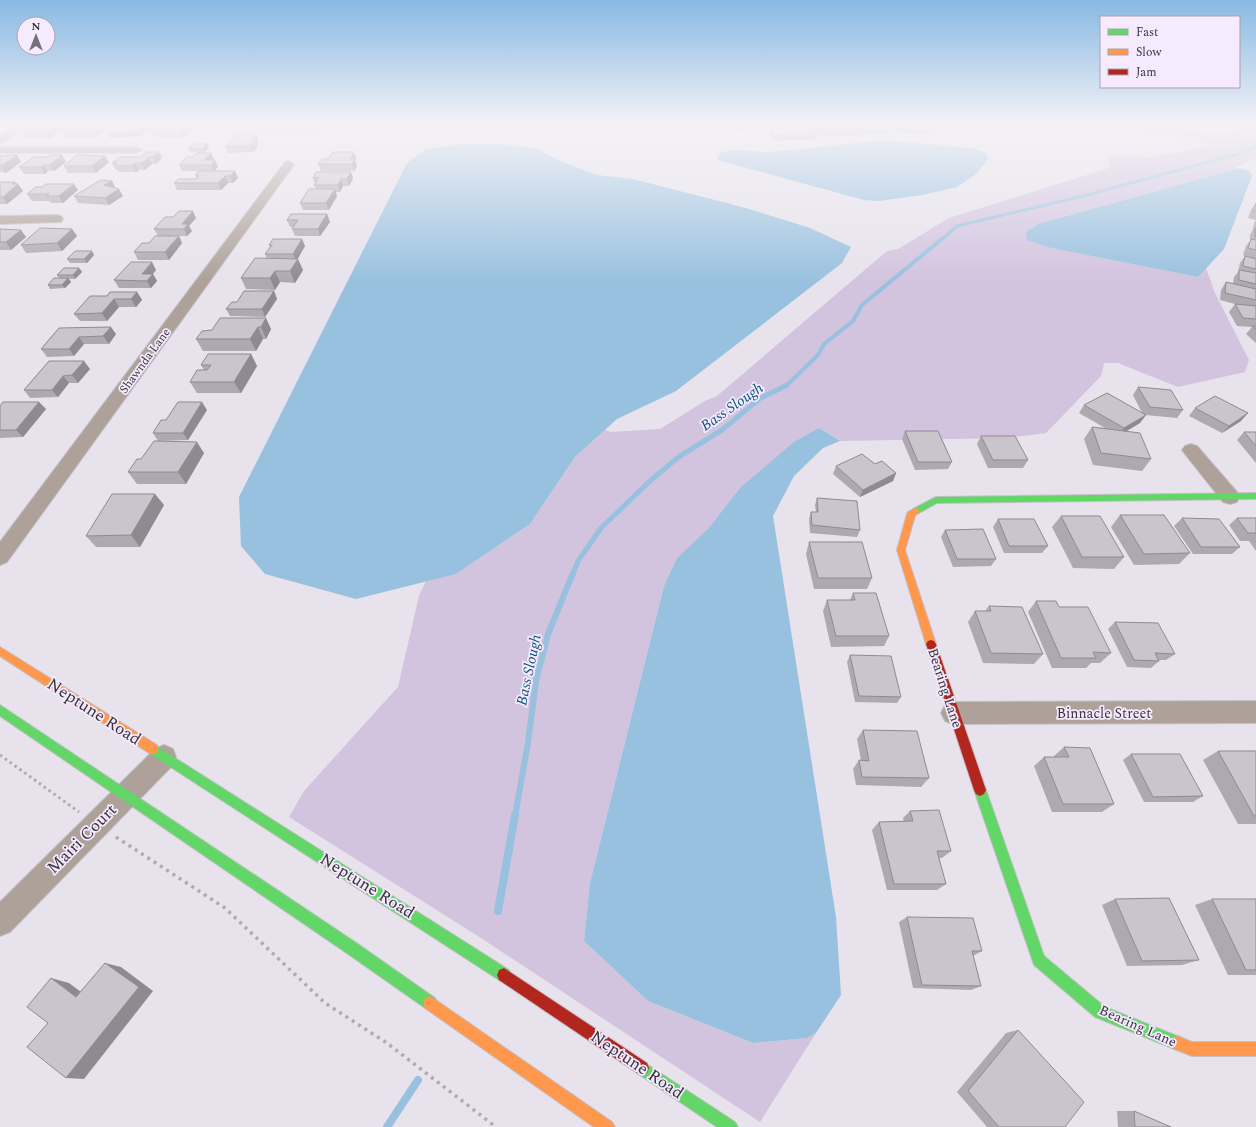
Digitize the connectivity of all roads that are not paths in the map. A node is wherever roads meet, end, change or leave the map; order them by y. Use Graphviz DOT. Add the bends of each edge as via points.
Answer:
graph roads {
  1 [pos="280,177"];
  2 [pos="58,219"];
  3 [pos="0,220"];
  4 [pos="1192,450"];
  5 [pos="1256,496"];
  6 [pos="1230,497"];
  7 [pos="0,557"];
  8 [pos="0,651"];
  9 [pos="0,710"];
  10 [pos="1256,712"];
  11 [pos="952,713"];
  12 [pos="164,757"];
  13 [pos="124,796"];
  14 [pos="0,922"];
  15 [pos="1256,1050"];
  16 [pos="607,1127"];
  17 [pos="730,1127"];
  1 -- 7 [label="street, Shawnda Lane"];
  2 -- 3 [label="street"];
  4 -- 6 [label="street"];
  5 -- 6 [label="main road, Bearing Lane"];
  6 -- 11 [label="main road, Bearing Lane" via="936,500 911,514 900,550"];
  8 -- 12 [label="main road, Neptune Road"];
  9 -- 13 [label="main road"];
  10 -- 11 [label="street, Binnacle Street"];
  11 -- 15 [label="main road, Bearing Lane" via="1039,960 1100,1012 1192,1049"];
  12 -- 13 [label="street, Mairi Court"];
  12 -- 17 [label="main road, Neptune Road" via="473,954"];
  13 -- 14 [label="street, Mairi Court"];
  13 -- 16 [label="main road" via="353,949"];
}
